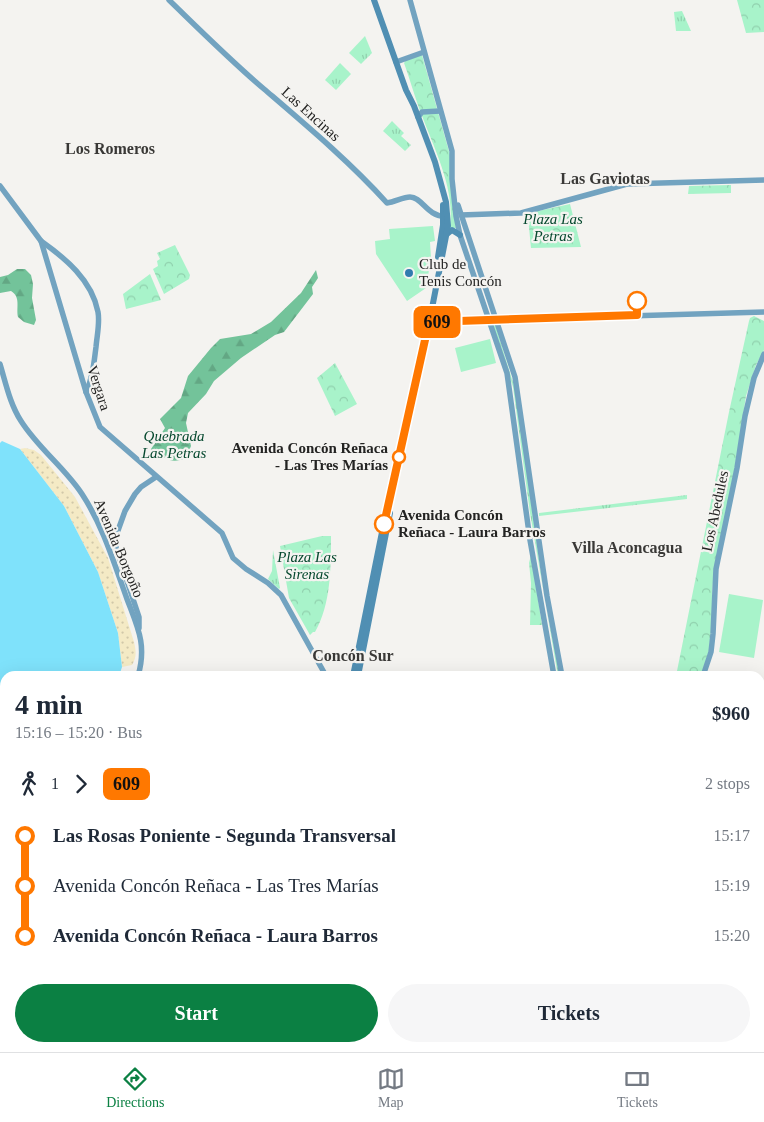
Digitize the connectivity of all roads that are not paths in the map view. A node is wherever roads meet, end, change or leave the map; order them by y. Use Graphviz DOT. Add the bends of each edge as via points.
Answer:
graph roads {
  1 [pos="169,0"];
  2 [pos="374,0"];
  3 [pos="410,0"];
  4 [pos="424,52"];
  5 [pos="398,61"];
  6 [pos="440,111"];
  7 [pos="420,114"];
  8 [pos="764,180"];
  9 [pos="0,186"];
  10 [pos="446,216"];
  11 [pos="459,216"];
  12 [pos="447,234"];
  13 [pos="460,235"];
  14 [pos="41,241"];
  15 [pos="764,314"];
  16 [pos="489,320"];
  17 [pos="496,320"];
  18 [pos="427,322"];
  19 [pos="764,354"];
  20 [pos="0,364"];
  21 [pos="86,392"];
  22 [pos="156,477"];
  23 [pos="391,497"];
  24 [pos="139,630"];
  25 [pos="139,671"];
  26 [pos="323,671"];
  27 [pos="354,671"];
  28 [pos="359,671"];
  29 [pos="553,671"];
  30 [pos="561,671"];
  31 [pos="705,671"];
  1 -- 10 [label="street, Las Encinas" via="387,203 413,197 432,214"];
  2 -- 5 [label="main road"];
  3 -- 4 [label="street"];
  4 -- 5 [label="street"];
  4 -- 6 [label="street"];
  5 -- 7 [label="main road" via="408,95"];
  6 -- 7 [label="street" via="428,110"];
  6 -- 11 [label="street" via="452,151 453,188"];
  7 -- 10 [label="main road" via="439,175"];
  8 -- 11 [label="street" via="627,184 520,213"];
  9 -- 14 [label="street, Vergara"];
  10 -- 12 [label="main road"];
  10 -- 18 [label="main road"];
  11 -- 13 [label="street"];
  11 -- 17 [label="street"];
  12 -- 13 [label="main road" via="452,230"];
  12 -- 18 [label="main road"];
  13 -- 16 [label="street"];
  14 -- 21 [label="street, Vergara"];
  14 -- 21 [label="street" via="77,271 88,286 96,306 95,360"];
  15 -- 17 [label="street"];
  16 -- 17 [label="street"];
  16 -- 18 [label="street"];
  16 -- 29 [label="street" via="510,388 530,540"];
  17 -- 30 [label="street" via="518,390 547,596"];
  18 -- 23 [label="main road" via="409,396"];
  19 -- 31 [label="street, Los Abedules" via="754,378 716,569 711,652"];
  20 -- 24 [label="street, Avenida Borgoño" via="22,422 76,485 90,507"];
  21 -- 22 [label="street, Vergara" via="100,427"];
  22 -- 24 [label="street" via="134,494 116,536 116,548 139,617"];
  22 -- 26 [label="street, Vergara" via="222,533 233,558 282,595"];
  23 -- 27 [label="main road"];
  23 -- 28 [label="main road" via="388,532"];
  24 -- 25 [label="street, Avenida Borgoño" via="143,651"];
}
